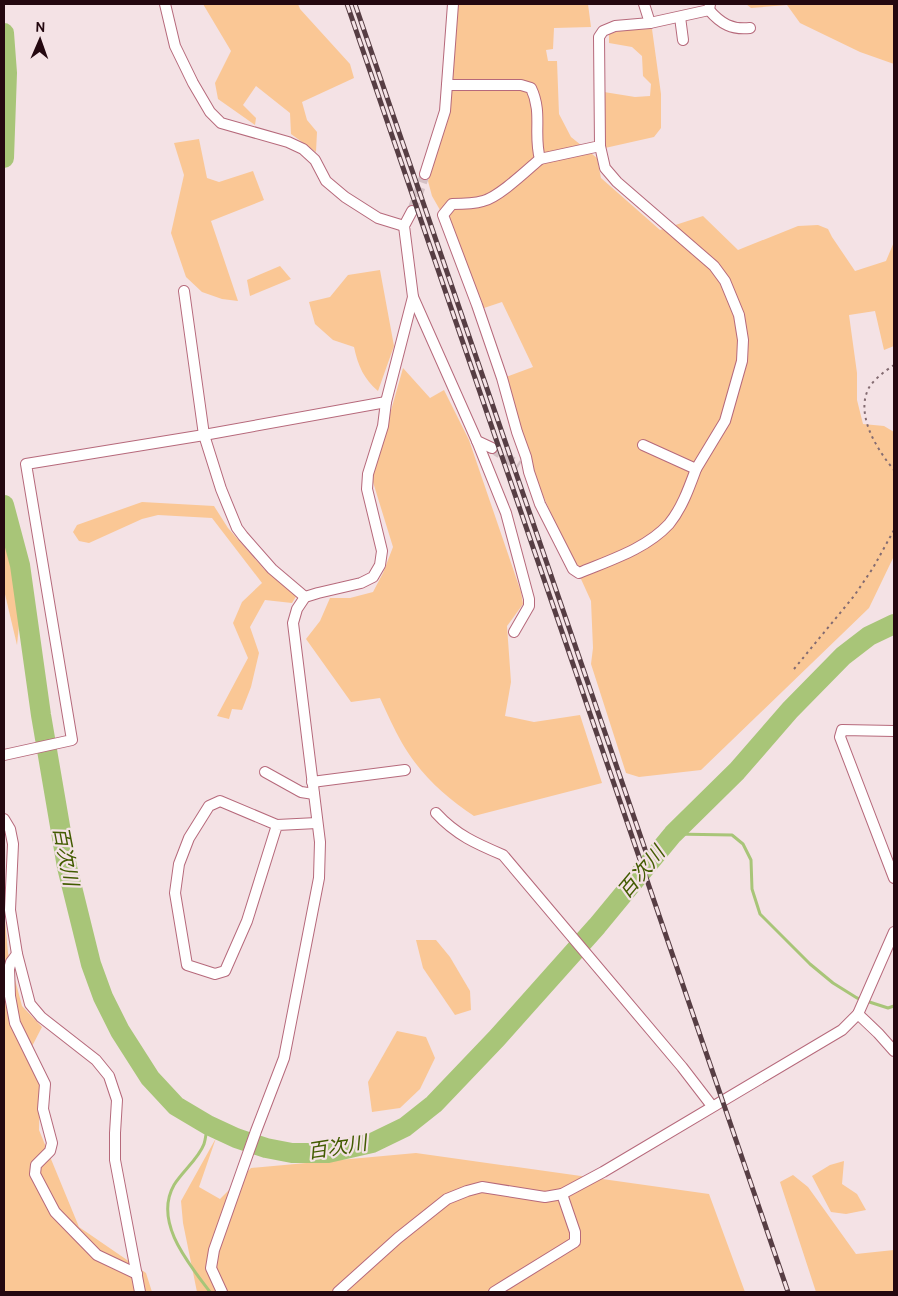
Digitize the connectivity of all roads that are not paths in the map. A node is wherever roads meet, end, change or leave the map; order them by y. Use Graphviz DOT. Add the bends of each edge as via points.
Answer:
graph roads {
  1 [pos="165,4"];
  2 [pos="453,4"];
  3 [pos="644,4"];
  4 [pos="709,7"];
  5 [pos="680,17"];
  6 [pos="650,23"];
  7 [pos="750,28"];
  8 [pos="683,40"];
  9 [pos="447,84"];
  10 [pos="600,146"];
  11 [pos="540,160"];
  12 [pos="425,174"];
  13 [pos="412,211"];
  14 [pos="404,226"];
  15 [pos="184,291"];
  16 [pos="414,297"];
  17 [pos="386,402"];
  18 [pos="204,435"];
  19 [pos="477,441"];
  20 [pos="643,444"];
  21 [pos="492,448"];
  22 [pos="519,466"];
  23 [pos="696,469"];
  24 [pos="529,472"];
  25 [pos="305,597"];
  26 [pos="514,632"];
  27 [pos="894,730"];
  28 [pos="4,755"];
  29 [pos="405,770"];
  30 [pos="265,772"];
  31 [pos="312,782"];
  32 [pos="314,794"];
  33 [pos="436,813"];
  34 [pos="4,819"];
  35 [pos="318,823"];
  36 [pos="277,825"];
  37 [pos="894,878"];
  38 [pos="894,932"];
  39 [pos="17,954"];
  40 [pos="859,1009"];
  41 [pos="894,1051"];
  42 [pos="712,1106"];
  43 [pos="562,1194"];
  44 [pos="137,1274"];
  45 [pos="140,1292"];
  46 [pos="222,1292"];
  47 [pos="338,1292"];
  48 [pos="494,1292"];
  1 -- 14 [label="street" via="178,54 210,112 222,123 302,149 315,160 326,180 345,197 378,218"];
  2 -- 9 [label="street"];
  3 -- 6 [label="street"];
  4 -- 5 [label="street"];
  4 -- 7 [label="street" via="717,19 730,27"];
  5 -- 6 [label="street"];
  5 -- 8 [label="street"];
  6 -- 10 [label="street" via="615,26 603,31 599,38"];
  9 -- 11 [label="street" via="521,85 531,88 538,107 537,150"];
  9 -- 12 [label="street" via="445,111"];
  10 -- 11 [label="street"];
  10 -- 23 [label="street" via="605,168 617,182 714,266 739,315 744,340 742,361 725,421"];
  11 -- 24 [label="street" via="486,201 452,204 443,215 478,305"];
  13 -- 14 [label="street"];
  14 -- 16 [label="street"];
  15 -- 18 [label="street"];
  16 -- 17 [label="street"];
  16 -- 19 [label="street"];
  17 -- 18 [label="street"];
  17 -- 25 [label="street" via="367,489 382,551 380,565 372,577 361,583"];
  18 -- 25 [label="street" via="237,528 272,569"];
  18 -- 28 [label="street" via="26,464 72,740"];
  19 -- 21 [label="street"];
  19 -- 26 [label="street" via="506,513 529,599 529,606"];
  20 -- 23 [label="street"];
  22 -- 24 [label="street"];
  23 -- 24 [label="street" via="684,501 659,532 635,549 579,573 573,569 540,504"];
  25 -- 31 [label="street" via="293,623"];
  27 -- 37 [label="street" via="842,730 840,737"];
  29 -- 31 [label="street"];
  30 -- 32 [label="street" via="301,792"];
  31 -- 32 [label="street"];
  32 -- 35 [label="street"];
  33 -- 42 [label="street" via="470,841 503,855"];
  34 -- 39 [label="street" via="10,828 13,844 10,910"];
  35 -- 36 [label="street"];
  35 -- 46 [label="street" via="319,878 284,1058 214,1250 211,1268"];
  36 -- 36 [label="street" via="248,921 224,971 215,974 187,965 176,884 179,864 189,838 209,806 220,801"];
  38 -- 40 [label="street"];
  39 -- 44 [label="street" via="30,1004 41,1017 96,1060 109,1076 117,1100 115,1160"];
  39 -- 44 [label="street" via="9,970 15,1023 45,1084 43,1109 52,1143 50,1151 36,1165 35,1174 55,1212 97,1255"];
  40 -- 41 [label="street"];
  40 -- 42 [label="street" via="842,1030"];
  42 -- 43 [label="street"];
  43 -- 47 [label="street" via="545,1197 482,1187 447,1199"];
  43 -- 48 [label="street" via="575,1232 574,1242"];
  44 -- 45 [label="street"];
}
